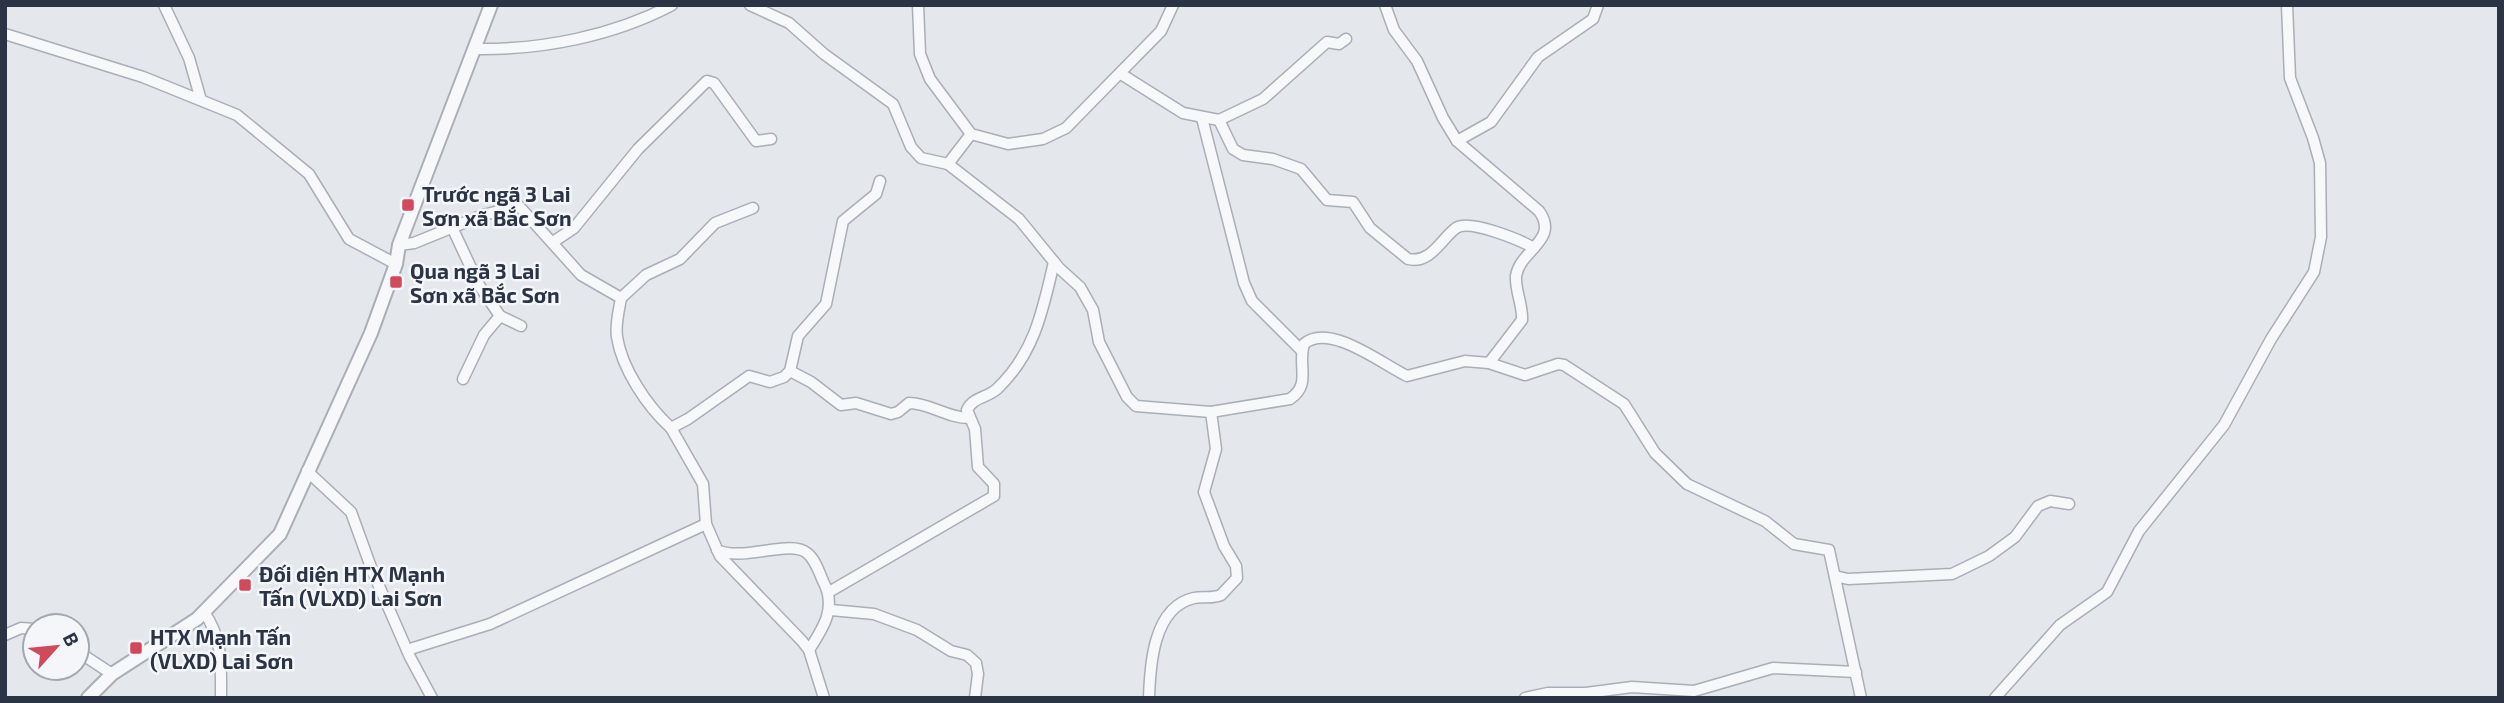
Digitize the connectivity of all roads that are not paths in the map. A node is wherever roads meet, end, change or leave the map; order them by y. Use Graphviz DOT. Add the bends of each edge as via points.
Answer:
graph roads {
  1 [pos="164,5"];
  2 [pos="491,5"];
  3 [pos="672,5"];
  4 [pos="750,5"];
  5 [pos="918,5"];
  6 [pos="1174,5"];
  7 [pos="1385,5"];
  8 [pos="1598,5"];
  9 [pos="2287,5"];
  10 [pos="5,34"];
  11 [pos="1346,39"];
  12 [pos="476,49"];
  13 [pos="1121,74"];
  14 [pos="201,100"];
  15 [pos="1202,118"];
  16 [pos="1219,120"];
  17 [pos="971,134"];
  18 [pos="771,139"];
  19 [pos="1457,141"];
  20 [pos="947,164"];
  21 [pos="880,181"];
  22 [pos="753,208"];
  23 [pos="451,225"];
  24 [pos="553,242"];
  25 [pos="399,245"];
  26 [pos="1534,248"];
  27 [pos="1054,262"];
  28 [pos="396,264"];
  29 [pos="621,298"];
  30 [pos="500,317"];
  31 [pos="521,326"];
  32 [pos="1301,351"];
  33 [pos="1489,363"];
  34 [pos="789,371"];
  35 [pos="463,379"];
  36 [pos="1211,412"];
  37 [pos="969,418"];
  38 [pos="671,428"];
  39 [pos="307,471"];
  40 [pos="2069,504"];
  41 [pos="706,524"];
  42 [pos="716,549"];
  43 [pos="1835,576"];
  44 [pos="830,592"];
  45 [pos="831,610"];
  46 [pos="204,612"];
  47 [pos="407,650"];
  48 [pos="809,650"];
  49 [pos="91,660"];
  50 [pos="1856,673"];
  51 [pos="112,674"];
  52 [pos="89,698"];
  53 [pos="221,698"];
  54 [pos="432,698"];
  55 [pos="824,698"];
  56 [pos="975,698"];
  57 [pos="1149,698"];
  58 [pos="1525,698"];
  59 [pos="1861,698"];
  60 [pos="1995,698"];
  1 -- 14 [label="street"];
  2 -- 12 [label="street"];
  3 -- 12 [label="street" via="642,21 544,46"];
  4 -- 20 [label="street" via="789,23 893,104 911,147 921,158"];
  5 -- 17 [label="street" via="917,40 924,67"];
  6 -- 13 [label="street" via="1167,24"];
  7 -- 19 [label="street" via="1394,30 1420,67"];
  8 -- 19 [label="street" via="1593,19 1538,57 1491,122"];
  9 -- 60 [label="street" via="2290,78 2320,163 2322,219 2314,272 2270,339 2224,425 2139,531 2107,592 2060,625"];
  10 -- 14 [label="street"];
  11 -- 16 [label="street" via="1339,44 1327,42 1263,99"];
  12 -- 25 [label="street"];
  13 -- 15 [label="street" via="1177,110"];
  13 -- 17 [label="street" via="1056,135 1008,144"];
  14 -- 28 [label="street" via="237,115 309,174 349,239"];
  15 -- 16 [label="street"];
  15 -- 32 [label="street" via="1244,284 1252,301"];
  16 -- 26 [label="street" via="1233,149 1301,169 1327,200 1353,202 1370,228 1408,259 1425,256 1455,229 1467,225"];
  17 -- 20 [label="street"];
  18 -- 24 [label="street" via="757,141 715,83 707,81 638,149 574,228"];
  19 -- 26 [label="street" via="1543,217 1546,231"];
  20 -- 27 [label="street" via="1011,212"];
  21 -- 34 [label="street" via="876,194 843,221 826,304 798,336"];
  22 -- 29 [label="street" via="715,223 680,259 652,271"];
  23 -- 24 [label="street" via="519,206"];
  23 -- 25 [label="street" via="414,243"];
  23 -- 30 [label="street"];
  24 -- 29 [label="street" via="581,275"];
  25 -- 28 [label="street"];
  26 -- 33 [label="street" via="1516,278 1522,320"];
  27 -- 36 [label="street" via="1080,287 1093,310 1099,342 1131,403 1142,408"];
  27 -- 37 [label="street" via="1038,331 997,389 970,404"];
  28 -- 39 [label="street" via="371,334"];
  29 -- 38 [label="street" via="616,334 622,353 644,396"];
  30 -- 31 [label="street"];
  30 -- 35 [label="street" via="484,335"];
  32 -- 33 [label="street" via="1309,339 1330,337 1407,376 1465,361"];
  32 -- 36 [label="street" via="1304,379 1290,400"];
  33 -- 43 [label="street" via="1525,375 1564,365 1623,404 1680,479 1765,521 1794,544 1825,548"];
  34 -- 37 [label="street" via="841,405 856,403 891,414 909,403 919,403 948,416"];
  34 -- 38 [label="street" via="770,382 749,376"];
  36 -- 57 [label="street" via="1216,449 1204,492 1236,566 1237,579 1221,595 1183,604 1162,625 1153,646"];
  37 -- 44 [label="street" via="975,429 978,467 995,484 994,496"];
  38 -- 41 [label="street" via="703,484"];
  39 -- 46 [label="street" via="280,534"];
  39 -- 47 [label="street" via="352,512"];
  40 -- 43 [label="street" via="2050,501 2038,506 2015,537 1952,574"];
  41 -- 42 [label="street"];
  41 -- 47 [label="street" via="490,624"];
  42 -- 44 [label="street" via="741,555 805,550"];
  42 -- 48 [label="street"];
  43 -- 50 [label="street"];
  44 -- 45 [label="street"];
  45 -- 48 [label="street"];
  45 -- 56 [label="street" via="874,614 967,655 976,663"];
  46 -- 51 [label="street"];
  46 -- 53 [label="street" via="220,643"];
  47 -- 54 [label="street"];
  48 -- 55 [label="street"];
  49 -- 51 [label="street"];
  50 -- 58 [label="street" via="1773,668 1694,691 1632,687 1548,692"];
  50 -- 59 [label="street"];
  51 -- 52 [label="street"];
}
